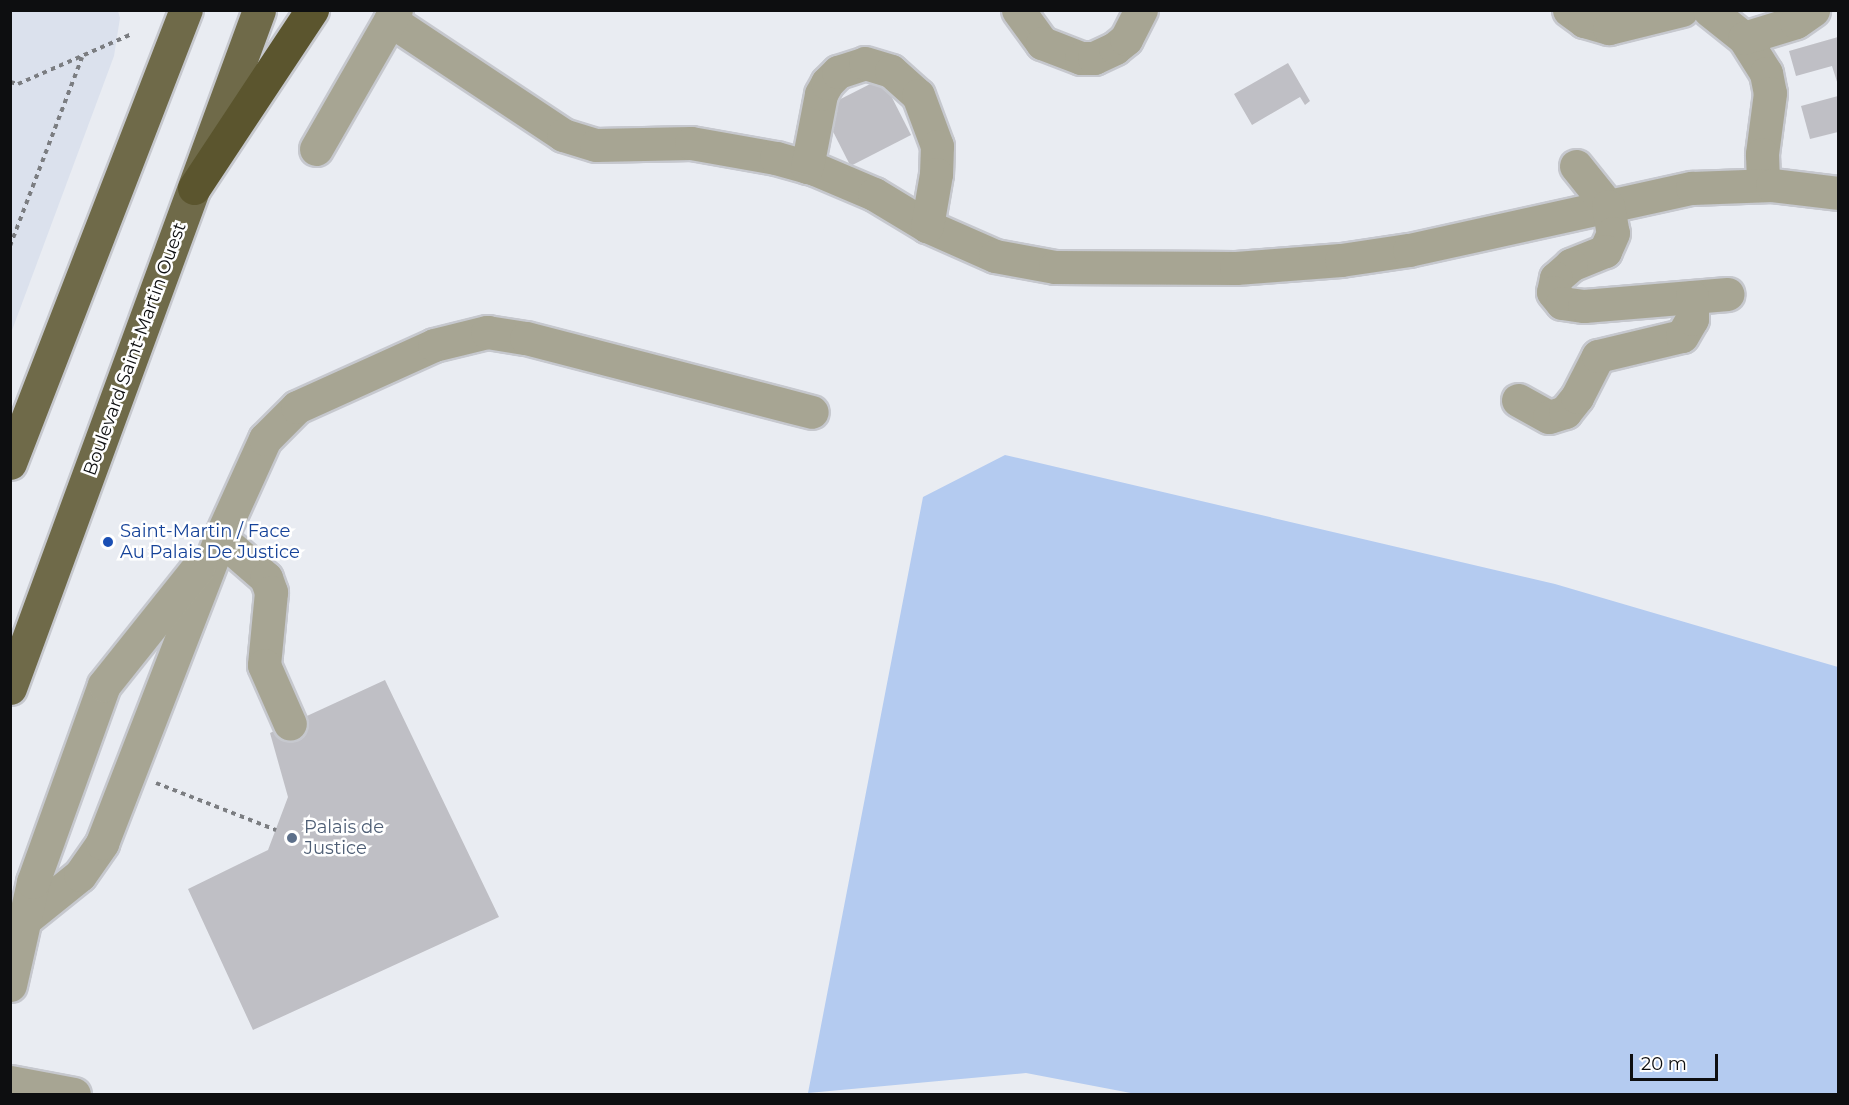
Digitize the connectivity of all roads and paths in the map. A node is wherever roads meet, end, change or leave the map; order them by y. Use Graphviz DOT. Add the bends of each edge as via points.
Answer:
graph roads {
  1 [pos="259,10"];
  2 [pos="312,10"];
  3 [pos="1018,10"];
  4 [pos="1141,10"];
  5 [pos="1569,10"];
  6 [pos="1682,10"];
  7 [pos="1709,10"];
  8 [pos="1813,10"];
  9 [pos="184,12"];
  10 [pos="393,15"];
  11 [pos="132,34"];
  12 [pos="1744,38"];
  13 [pos="82,57"];
  14 [pos="10,82"];
  15 [pos="316,149"];
  16 [pos="807,166"];
  17 [pos="1576,166"];
  18 [pos="1763,185"];
  19 [pos="194,188"];
  20 [pos="1839,193"];
  21 [pos="1608,206"];
  22 [pos="927,226"];
  23 [pos="10,246"];
  24 [pos="1728,294"];
  25 [pos="1692,297"];
  26 [pos="1518,400"];
  27 [pos="812,412"];
  28 [pos="10,463"];
  29 [pos="220,538"];
  30 [pos="10,688"];
  31 [pos="291,724"];
  32 [pos="153,782"];
  33 [pos="276,830"];
  34 [pos="23,921"];
  35 [pos="10,985"];
  36 [pos="10,1082"];
  37 [pos="74,1095"];
  1 -- 19 [label="main road, Boulevard Saint-Martin Ouest"];
  2 -- 19 [label="highway"];
  3 -- 4 [label="lane" via="1042,44 1081,58 1094,58 1115,48 1126,39"];
  5 -- 6 [label="lane" via="1584,21 1610,28"];
  7 -- 12 [label="lane"];
  8 -- 12 [label="lane" via="1796,22"];
  9 -- 28 [label="main road"];
  10 -- 15 [label="lane"];
  10 -- 16 [label="lane" via="547,127 577,141 596,145 691,143"];
  11 -- 13 [label="path"];
  12 -- 18 [label="lane" via="1762,63 1769,84"];
  13 -- 14 [label="path" via="18,84"];
  13 -- 23 [label="path"];
  16 -- 22 [label="lane" via="874,194"];
  16 -- 22 [label="lane" via="821,94 827,83 838,72 865,63 891,71 918,95 937,146"];
  17 -- 21 [label="lane"];
  18 -- 20 [label="lane"];
  18 -- 21 [label="lane" via="1692,188"];
  19 -- 30 [label="main road, Boulevard Saint-Martin Ouest"];
  21 -- 22 [label="lane" via="1409,250 1236,268 1094,269 1018,262 964,244"];
  21 -- 25 [label="lane" via="1611,242 1597,257 1563,271 1552,286 1556,298 1569,306"];
  24 -- 25 [label="lane"];
  25 -- 26 [label="lane" via="1692,319 1682,336 1598,356 1565,412 1549,417"];
  27 -- 29 [label="lane" via="526,338 487,332 434,345 297,407 266,440"];
  29 -- 31 [label="lane" via="266,578 271,592 264,665"];
  29 -- 34 [label="lane" via="104,686 44,848"];
  29 -- 34 [label="lane" via="102,843 80,875"];
  32 -- 33 [label="path"];
  34 -- 35 [label="lane"];
  36 -- 37 [label="lane"];
}
